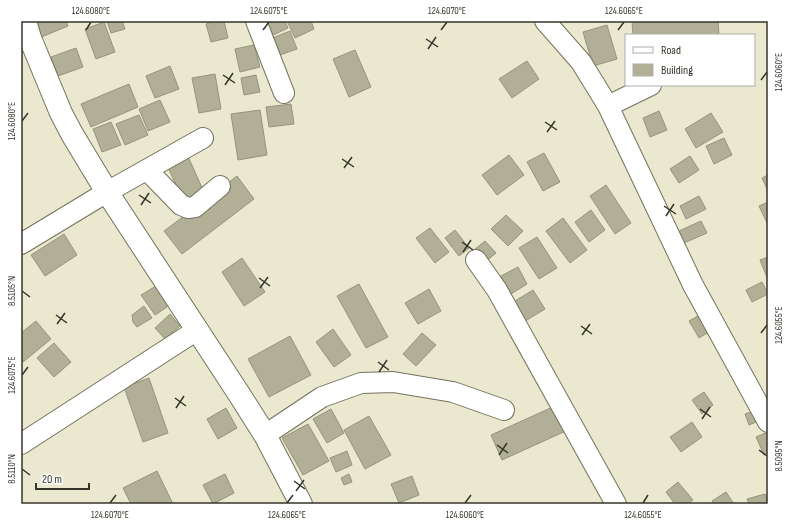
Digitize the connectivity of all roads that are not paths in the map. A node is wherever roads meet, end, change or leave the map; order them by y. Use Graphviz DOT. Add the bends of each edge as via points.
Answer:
graph roads {
  1 [pos="25,21"];
  2 [pos="256,21"];
  3 [pos="545,21"];
  4 [pos="649,86"];
  5 [pos="284,94"];
  6 [pos="608,106"];
  7 [pos="203,138"];
  8 [pos="147,170"];
  9 [pos="220,186"];
  10 [pos="107,192"];
  11 [pos="21,244"];
  12 [pos="476,260"];
  13 [pos="197,330"];
  14 [pos="504,410"];
  15 [pos="768,422"];
  16 [pos="265,435"];
  17 [pos="21,444"];
  18 [pos="300,504"];
  19 [pos="616,504"];
  1 -- 10 [label="street" via="61,113"];
  2 -- 5 [label="street"];
  3 -- 6 [label="street" via="581,62"];
  4 -- 6 [label="street"];
  6 -- 15 [label="street" via="693,285"];
  7 -- 8 [label="street"];
  8 -- 9 [label="street" via="181,205 188,208 195,207"];
  8 -- 10 [label="street"];
  10 -- 11 [label="street"];
  10 -- 13 [label="street"];
  12 -- 19 [label="street" via="496,290"];
  13 -- 16 [label="street"];
  13 -- 17 [label="street"];
  14 -- 16 [label="street" via="453,392 393,382 360,383 322,398"];
  16 -- 18 [label="street"];
}
